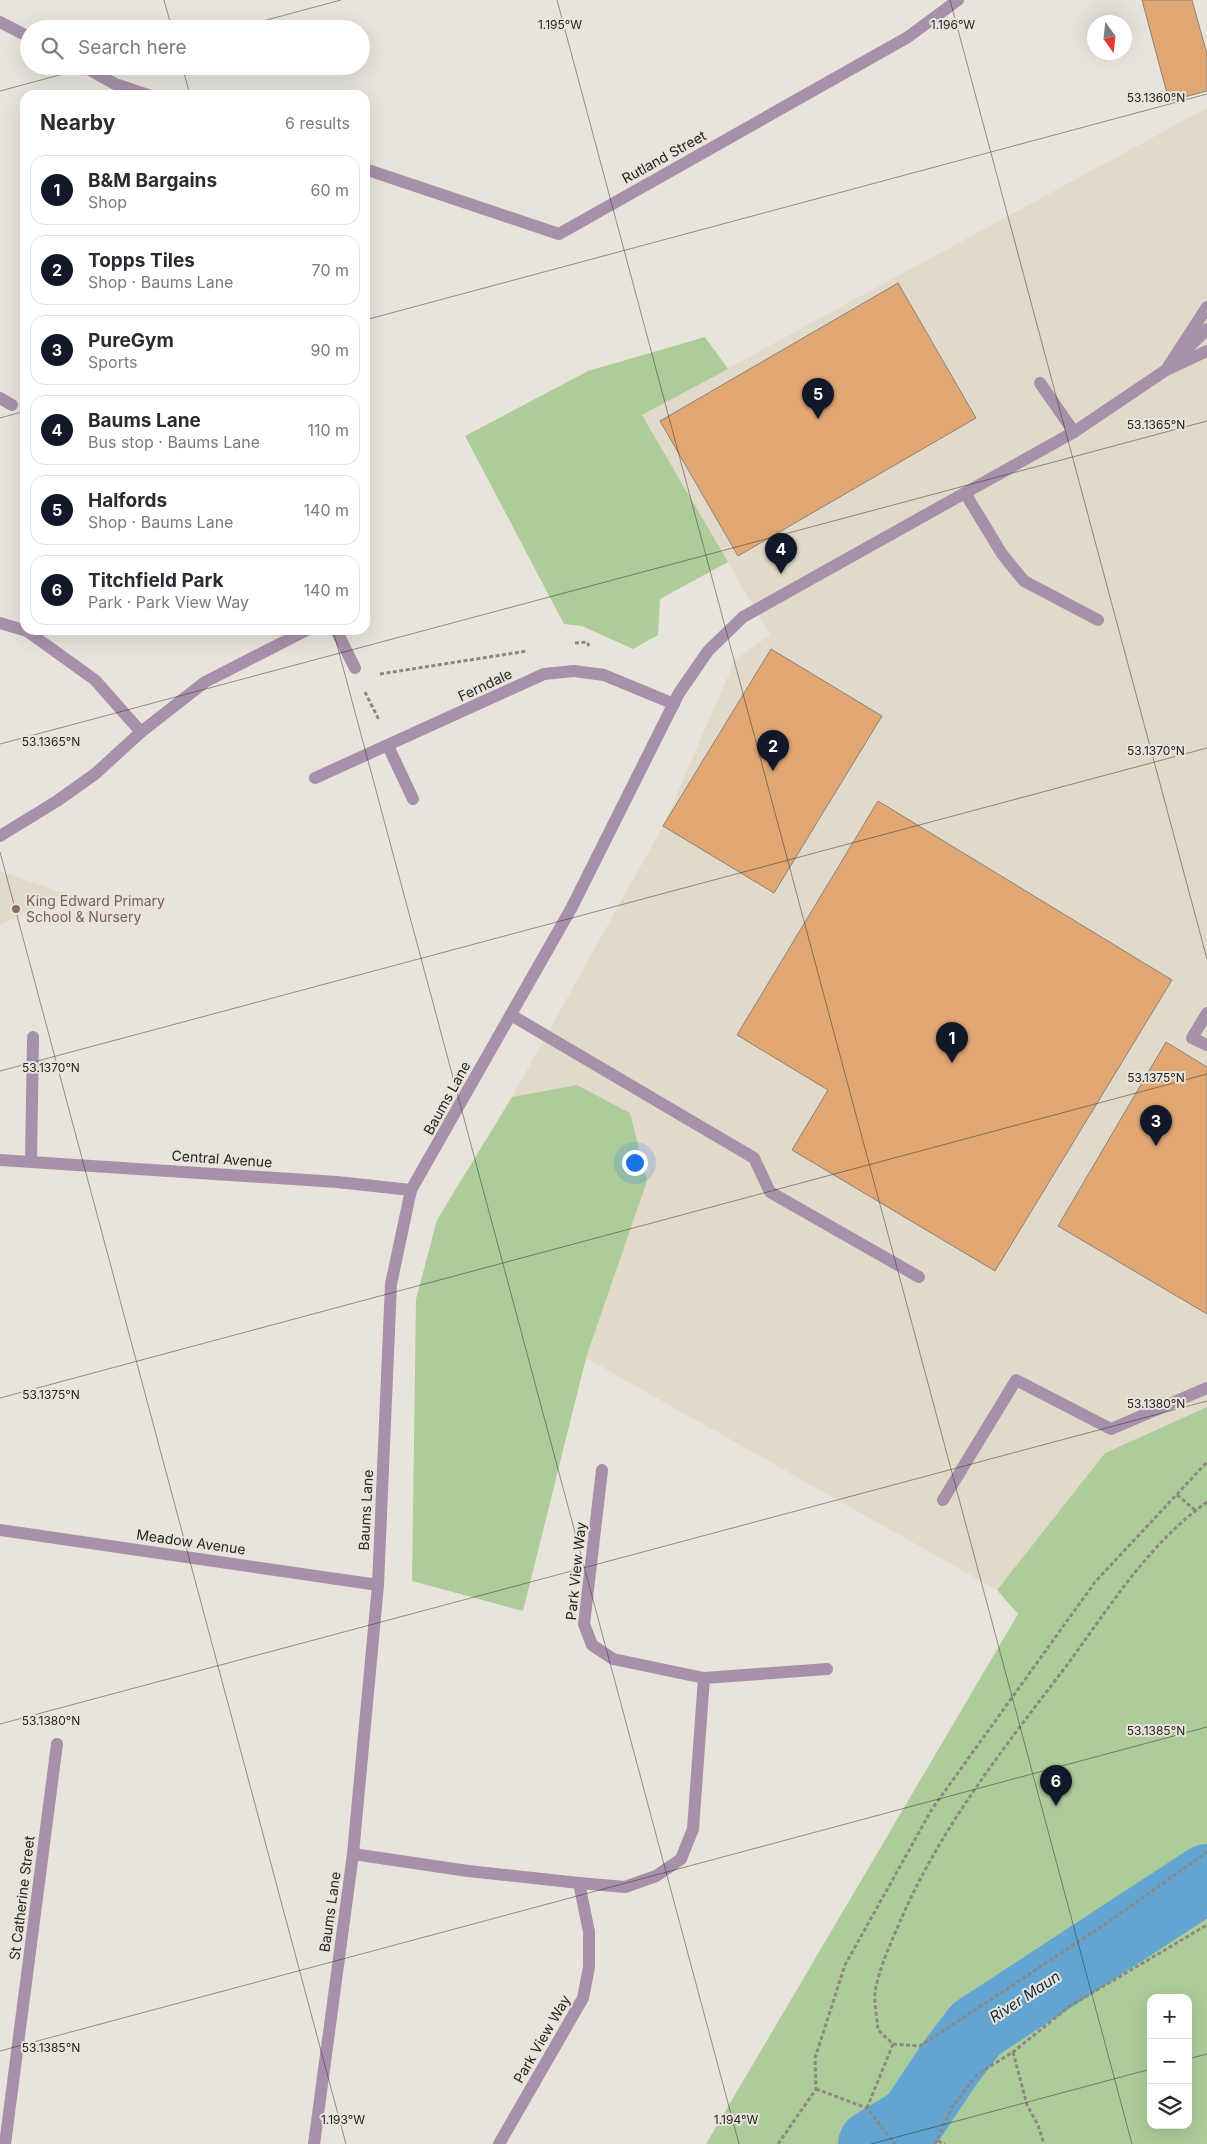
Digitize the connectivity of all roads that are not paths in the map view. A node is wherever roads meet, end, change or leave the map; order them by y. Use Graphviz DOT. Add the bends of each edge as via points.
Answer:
graph roads {
  1 [pos="958,0"];
  2 [pos="0,22"];
  3 [pos="20,32"];
  4 [pos="99,75"];
  5 [pos="133,90"];
  6 [pos="370,170"];
  7 [pos="1207,307"];
  8 [pos="1207,329"];
  9 [pos="1207,352"];
  10 [pos="1166,370"];
  11 [pos="1040,383"];
  12 [pos="0,398"];
  13 [pos="12,406"];
  14 [pos="1074,432"];
  15 [pos="964,492"];
  16 [pos="1098,620"];
  17 [pos="0,623"];
  18 [pos="20,629"];
  19 [pos="33,635"];
  20 [pos="297,635"];
  21 [pos="338,635"];
  22 [pos="354,668"];
  23 [pos="674,704"];
  24 [pos="141,732"];
  25 [pos="389,746"];
  26 [pos="315,778"];
  27 [pos="414,799"];
  28 [pos="0,836"];
  29 [pos="1207,1013"];
  30 [pos="511,1015"];
  31 [pos="34,1037"];
  32 [pos="1207,1046"];
  33 [pos="0,1160"];
  34 [pos="31,1161"];
  35 [pos="411,1190"];
  36 [pos="919,1278"];
  37 [pos="1207,1388"];
  38 [pos="602,1470"];
  39 [pos="944,1500"];
  40 [pos="0,1530"];
  41 [pos="378,1584"];
  42 [pos="827,1669"];
  43 [pos="704,1678"];
  44 [pos="57,1744"];
  45 [pos="353,1854"];
  46 [pos="579,1883"];
  47 [pos="5,2144"];
  48 [pos="314,2144"];
  49 [pos="499,2144"];
  1 -- 6 [label="street, Rutland Street" via="908,37 559,234"];
  2 -- 3 [label="street"];
  4 -- 5 [label="street"];
  7 -- 10 [label="street, Baums Lane"];
  8 -- 10 [label="street, Baums Lane"];
  9 -- 10 [label="street, Baums Lane"];
  10 -- 14 [label="street, Baums Lane"];
  11 -- 14 [label="street"];
  12 -- 13 [label="street"];
  14 -- 15 [label="street, Baums Lane"];
  15 -- 16 [label="street" via="1002,554 1024,581"];
  15 -- 23 [label="street, Baums Lane" via="743,617 708,651"];
  17 -- 18 [label="street"];
  19 -- 24 [label="street" via="95,680"];
  20 -- 24 [label="street" via="205,682"];
  21 -- 22 [label="street"];
  23 -- 25 [label="street, Ferndale" via="604,675 574,671 544,674"];
  23 -- 30 [label="street, Baums Lane" via="572,907"];
  24 -- 28 [label="street" via="95,774"];
  25 -- 26 [label="street, Ferndale"];
  25 -- 27 [label="street"];
  29 -- 32 [label="street" via="1192,1038"];
  30 -- 35 [label="street, Baums Lane"];
  30 -- 36 [label="street" via="754,1158 770,1192"];
  31 -- 34 [label="street"];
  33 -- 34 [label="street, Central Avenue"];
  34 -- 35 [label="street, Central Avenue"];
  35 -- 41 [label="street, Baums Lane" via="392,1284"];
  37 -- 39 [label="street" via="1110,1429 1016,1380"];
  38 -- 43 [label="street, Park View Way" via="584,1624 592,1645 613,1659"];
  40 -- 41 [label="street, Meadow Avenue"];
  41 -- 45 [label="street, Baums Lane"];
  42 -- 43 [label="street, Park View Way"];
  43 -- 46 [label="street" via="693,1829 681,1859 656,1876 625,1887"];
  44 -- 47 [label="street, St Catherine Street"];
  45 -- 46 [label="street"];
  45 -- 48 [label="street, Baums Lane"];
  46 -- 49 [label="street, Park View Way" via="589,1932 589,1968 583,1998"];
}
